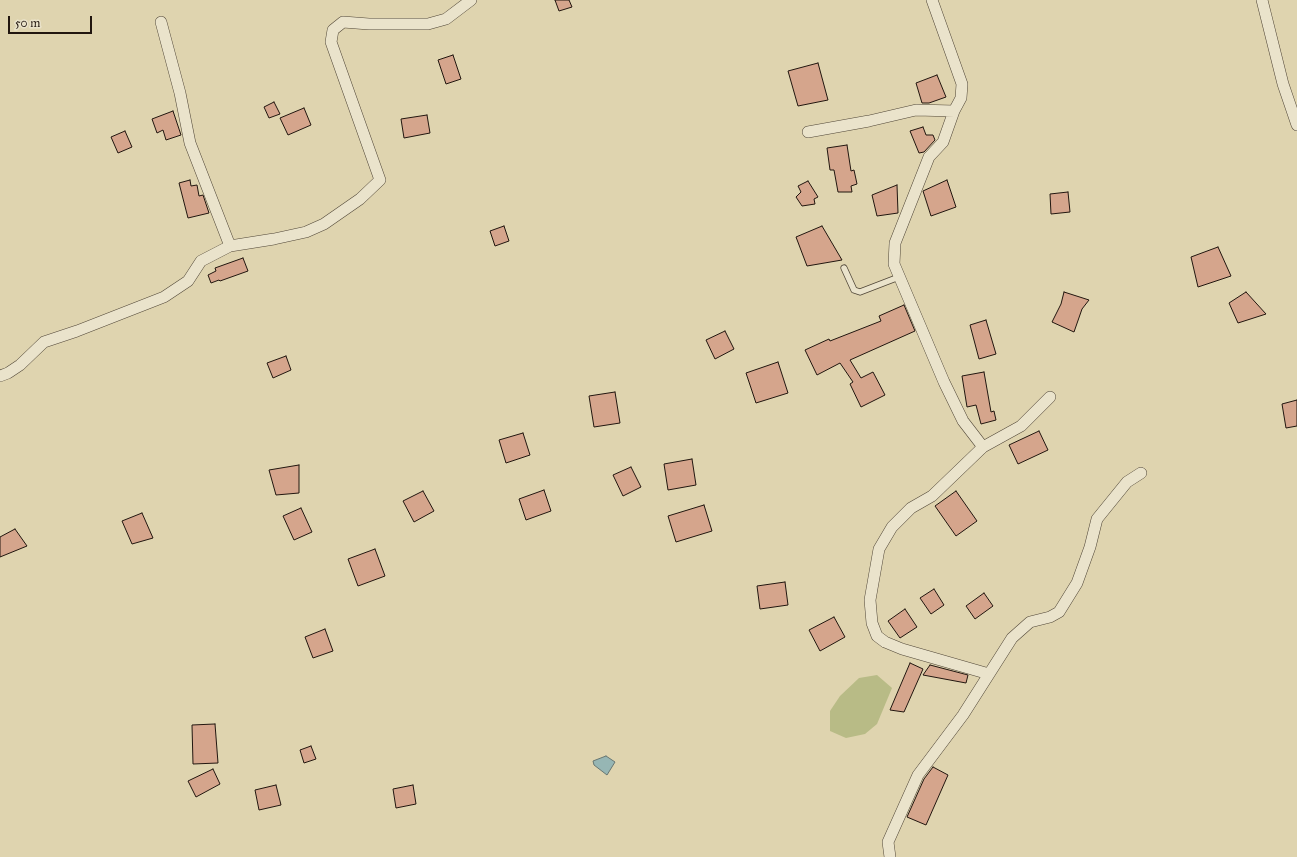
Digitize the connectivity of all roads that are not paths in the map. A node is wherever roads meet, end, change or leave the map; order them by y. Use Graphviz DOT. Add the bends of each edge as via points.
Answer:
graph roads {
  1 [pos="471,0"];
  2 [pos="932,0"];
  3 [pos="1262,0"];
  4 [pos="161,22"];
  5 [pos="954,111"];
  6 [pos="1297,125"];
  7 [pos="808,132"];
  8 [pos="230,246"];
  9 [pos="844,268"];
  10 [pos="899,277"];
  11 [pos="0,376"];
  12 [pos="1050,397"];
  13 [pos="983,447"];
  14 [pos="1141,473"];
  15 [pos="989,674"];
  16 [pos="890,857"];
  1 -- 8 [label="street" via="446,19 428,24 342,22 333,30 331,42 380,180 360,199 324,224 306,232"];
  2 -- 5 [label="street" via="962,84 961,98"];
  3 -- 6 [label="street" via="1283,84"];
  4 -- 8 [label="street" via="190,143"];
  5 -- 7 [label="street" via="916,110"];
  5 -- 10 [label="street" via="943,142 928,157 894,243 894,264"];
  8 -- 11 [label="street" via="201,261 188,281 164,297 44,342 20,365"];
  9 -- 10 [label="lane" via="854,290 860,292"];
  10 -- 13 [label="street" via="963,421"];
  12 -- 13 [label="street" via="1021,426"];
  13 -- 15 [label="street" via="932,496 911,508 892,527 879,549 870,600 872,623 877,636 885,642"];
  14 -- 15 [label="street" via="1128,482 1097,520 1077,583 1059,612 1030,622 1012,638"];
  15 -- 16 [label="street" via="963,715 918,775 888,842"];
}
